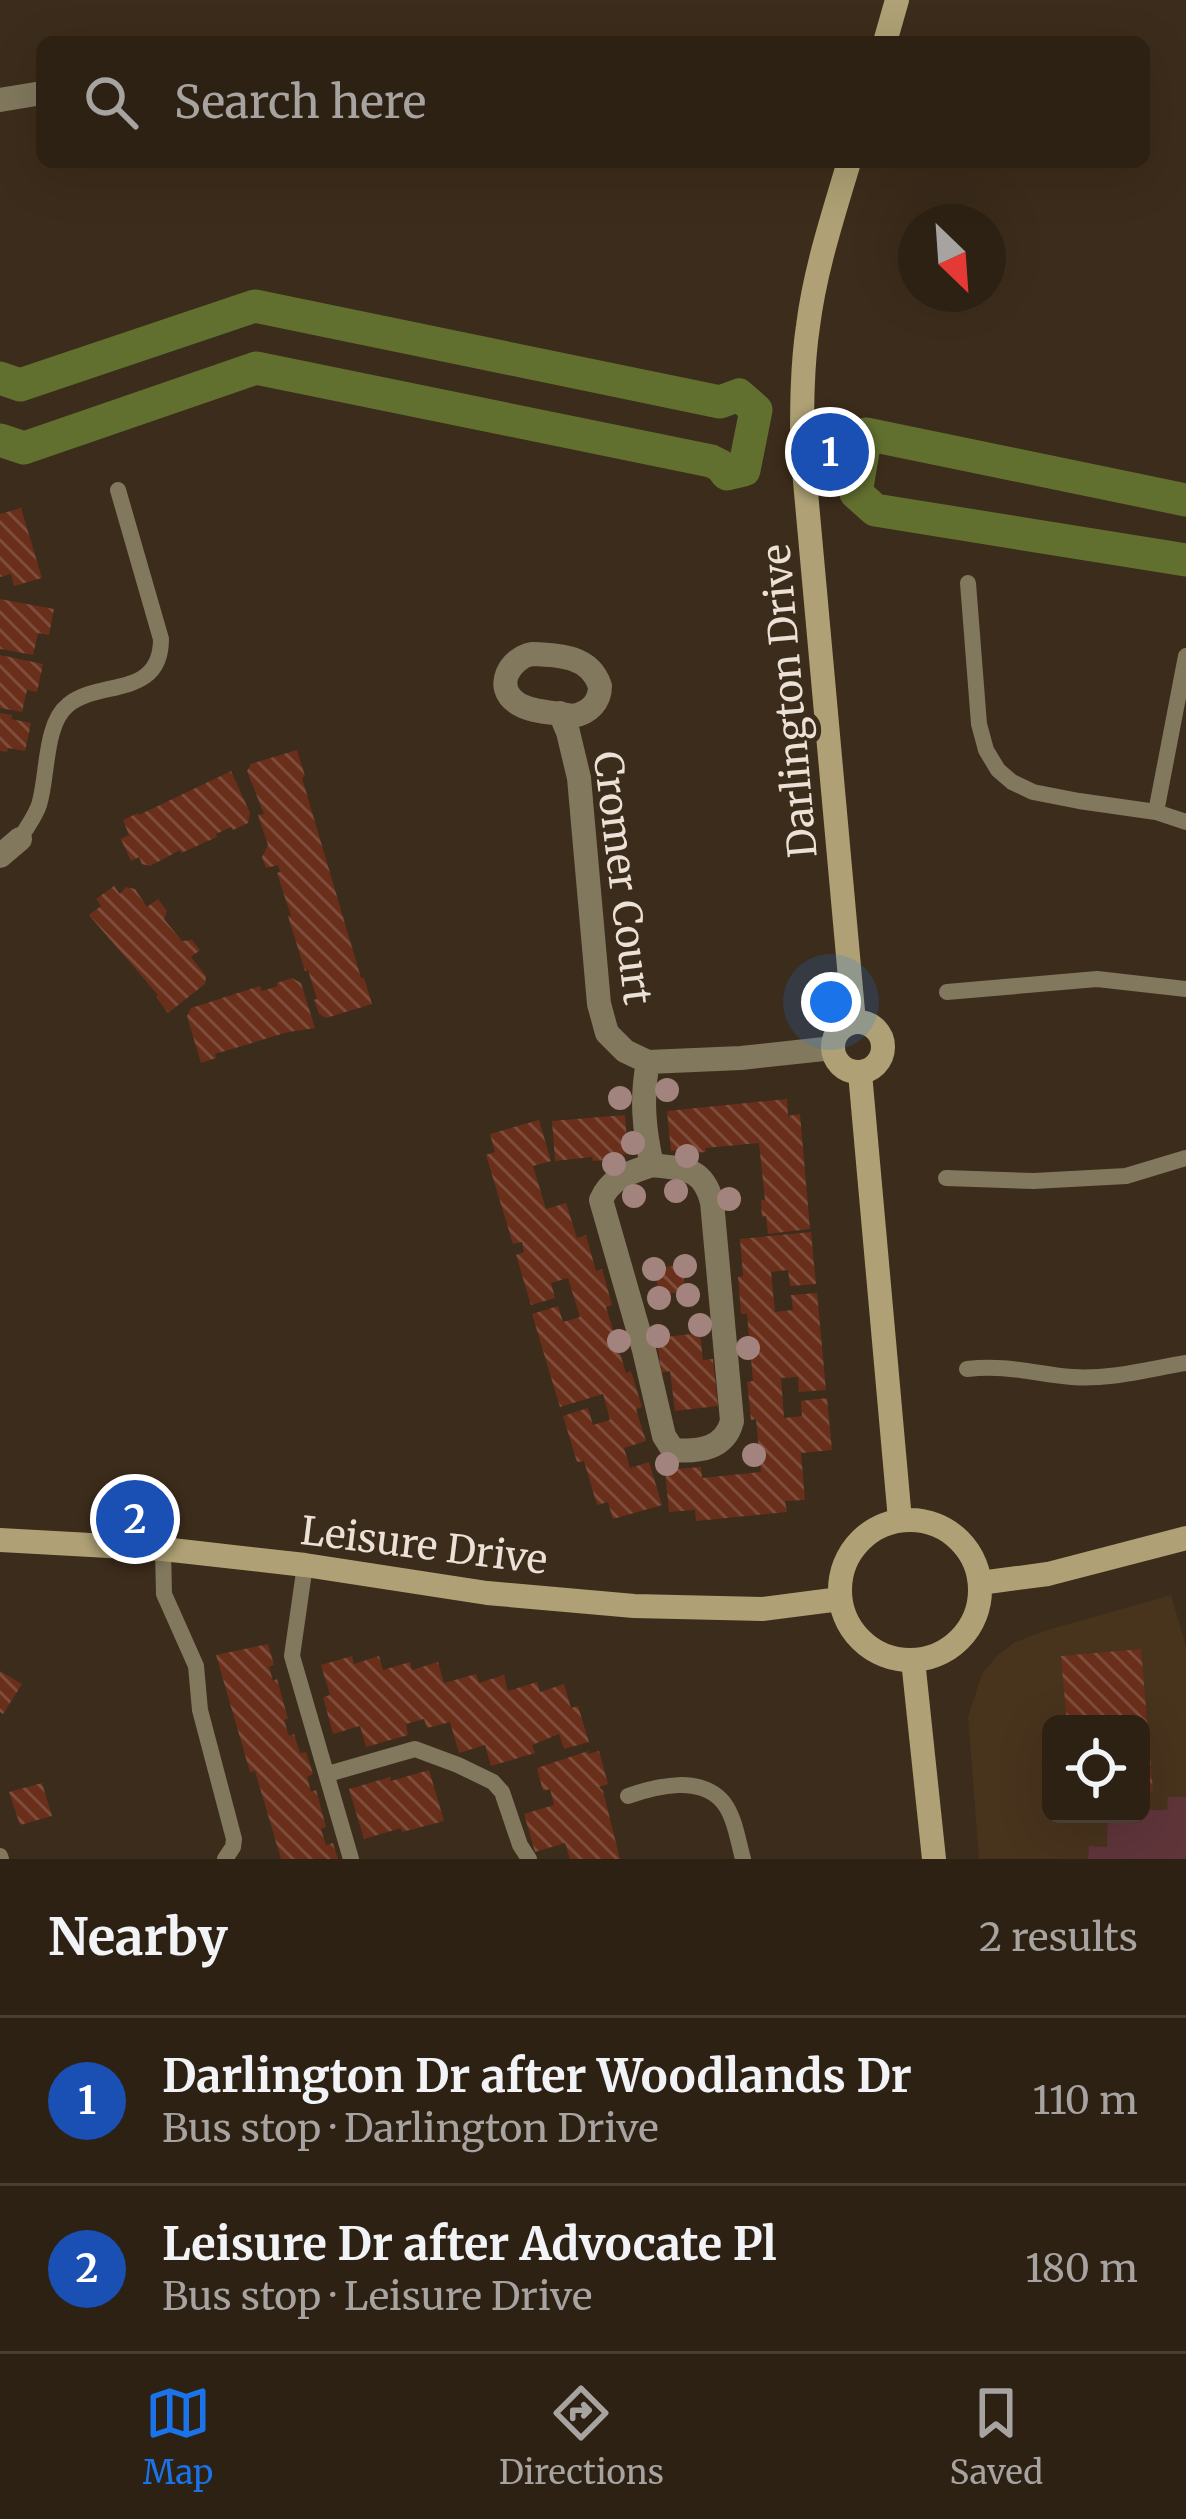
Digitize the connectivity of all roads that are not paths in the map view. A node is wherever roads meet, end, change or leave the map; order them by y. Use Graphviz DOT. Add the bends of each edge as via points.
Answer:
graph roads {
  1 [pos="897,0"];
  2 [pos="887,36"];
  3 [pos="36,94"];
  4 [pos="0,100"];
  5 [pos="847,168"];
  6 [pos="118,490"];
  7 [pos="968,583"];
  8 [pos="1186,656"];
  9 [pos="560,713"];
  10 [pos="1156,812"];
  11 [pos="1186,822"];
  12 [pos="20,838"];
  13 [pos="0,856"];
  14 [pos="1186,988"];
  15 [pos="946,992"];
  16 [pos="854,1022"];
  17 [pos="832,1048"];
  18 [pos="648,1062"];
  19 [pos="860,1072"];
  20 [pos="1186,1158"];
  21 [pos="652,1165"];
  22 [pos="946,1178"];
  23 [pos="1186,1363"];
  24 [pos="967,1369"];
  25 [pos="900,1520"];
  26 [pos="1186,1538"];
  27 [pos="0,1540"];
  28 [pos="163,1549"];
  29 [pos="305,1565"];
  30 [pos="980,1583"];
  31 [pos="840,1600"];
  32 [pos="913,1660"];
  33 [pos="328,1774"];
  34 [pos="628,1796"];
  35 [pos="225,1859"];
  36 [pos="351,1859"];
  37 [pos="529,1859"];
  38 [pos="743,1859"];
  39 [pos="934,1859"];
  1 -- 2 [label="street"];
  3 -- 4 [label="street"];
  5 -- 16 [label="street, Darlington Drive" via="808,326 802,428"];
  6 -- 12 [label="lane" via="160,653 141,679 63,710 38,807"];
  7 -- 10 [label="lane" via="979,724 998,770 1033,791"];
  8 -- 10 [label="lane"];
  9 -- 18 [label="street, Cromer Court" via="579,778 599,1004 607,1033"];
  10 -- 11 [label="lane"];
  12 -- 13 [label="street"];
  14 -- 15 [label="lane" via="1097,979"];
  16 -- 17 [label="street" via="841,1028"];
  16 -- 19 [label="street" via="870,1024 884,1044 880,1060"];
  17 -- 18 [label="street, Cromer Court"];
  17 -- 19 [label="street" via="844,1069"];
  18 -- 21 [label="street" via="642,1090"];
  19 -- 25 [label="street"];
  20 -- 22 [label="lane" via="1126,1176"];
  21 -- 21 [label="street" via="699,1175 712,1202 732,1420 713,1447 673,1450 664,1436 601,1200 622,1176"];
  23 -- 24 [label="lane" via="1076,1377"];
  25 -- 30 [label="street" via="954,1534"];
  25 -- 31 [label="street" via="854,1548"];
  26 -- 30 [label="street"];
  27 -- 28 [label="street, Leisure Drive"];
  28 -- 29 [label="street, Leisure Drive"];
  28 -- 35 [label="lane" via="164,1594 196,1666 234,1839"];
  29 -- 31 [label="street, Leisure Drive" via="634,1606 762,1609"];
  29 -- 33 [label="lane" via="292,1656"];
  30 -- 32 [label="street" via="963,1636"];
  31 -- 32 [label="street" via="864,1644"];
  32 -- 39 [label="street"];
  33 -- 36 [label="lane"];
  33 -- 37 [label="lane" via="415,1749 458,1765 502,1792"];
  34 -- 38 [label="lane" via="684,1786 718,1797"];
}
